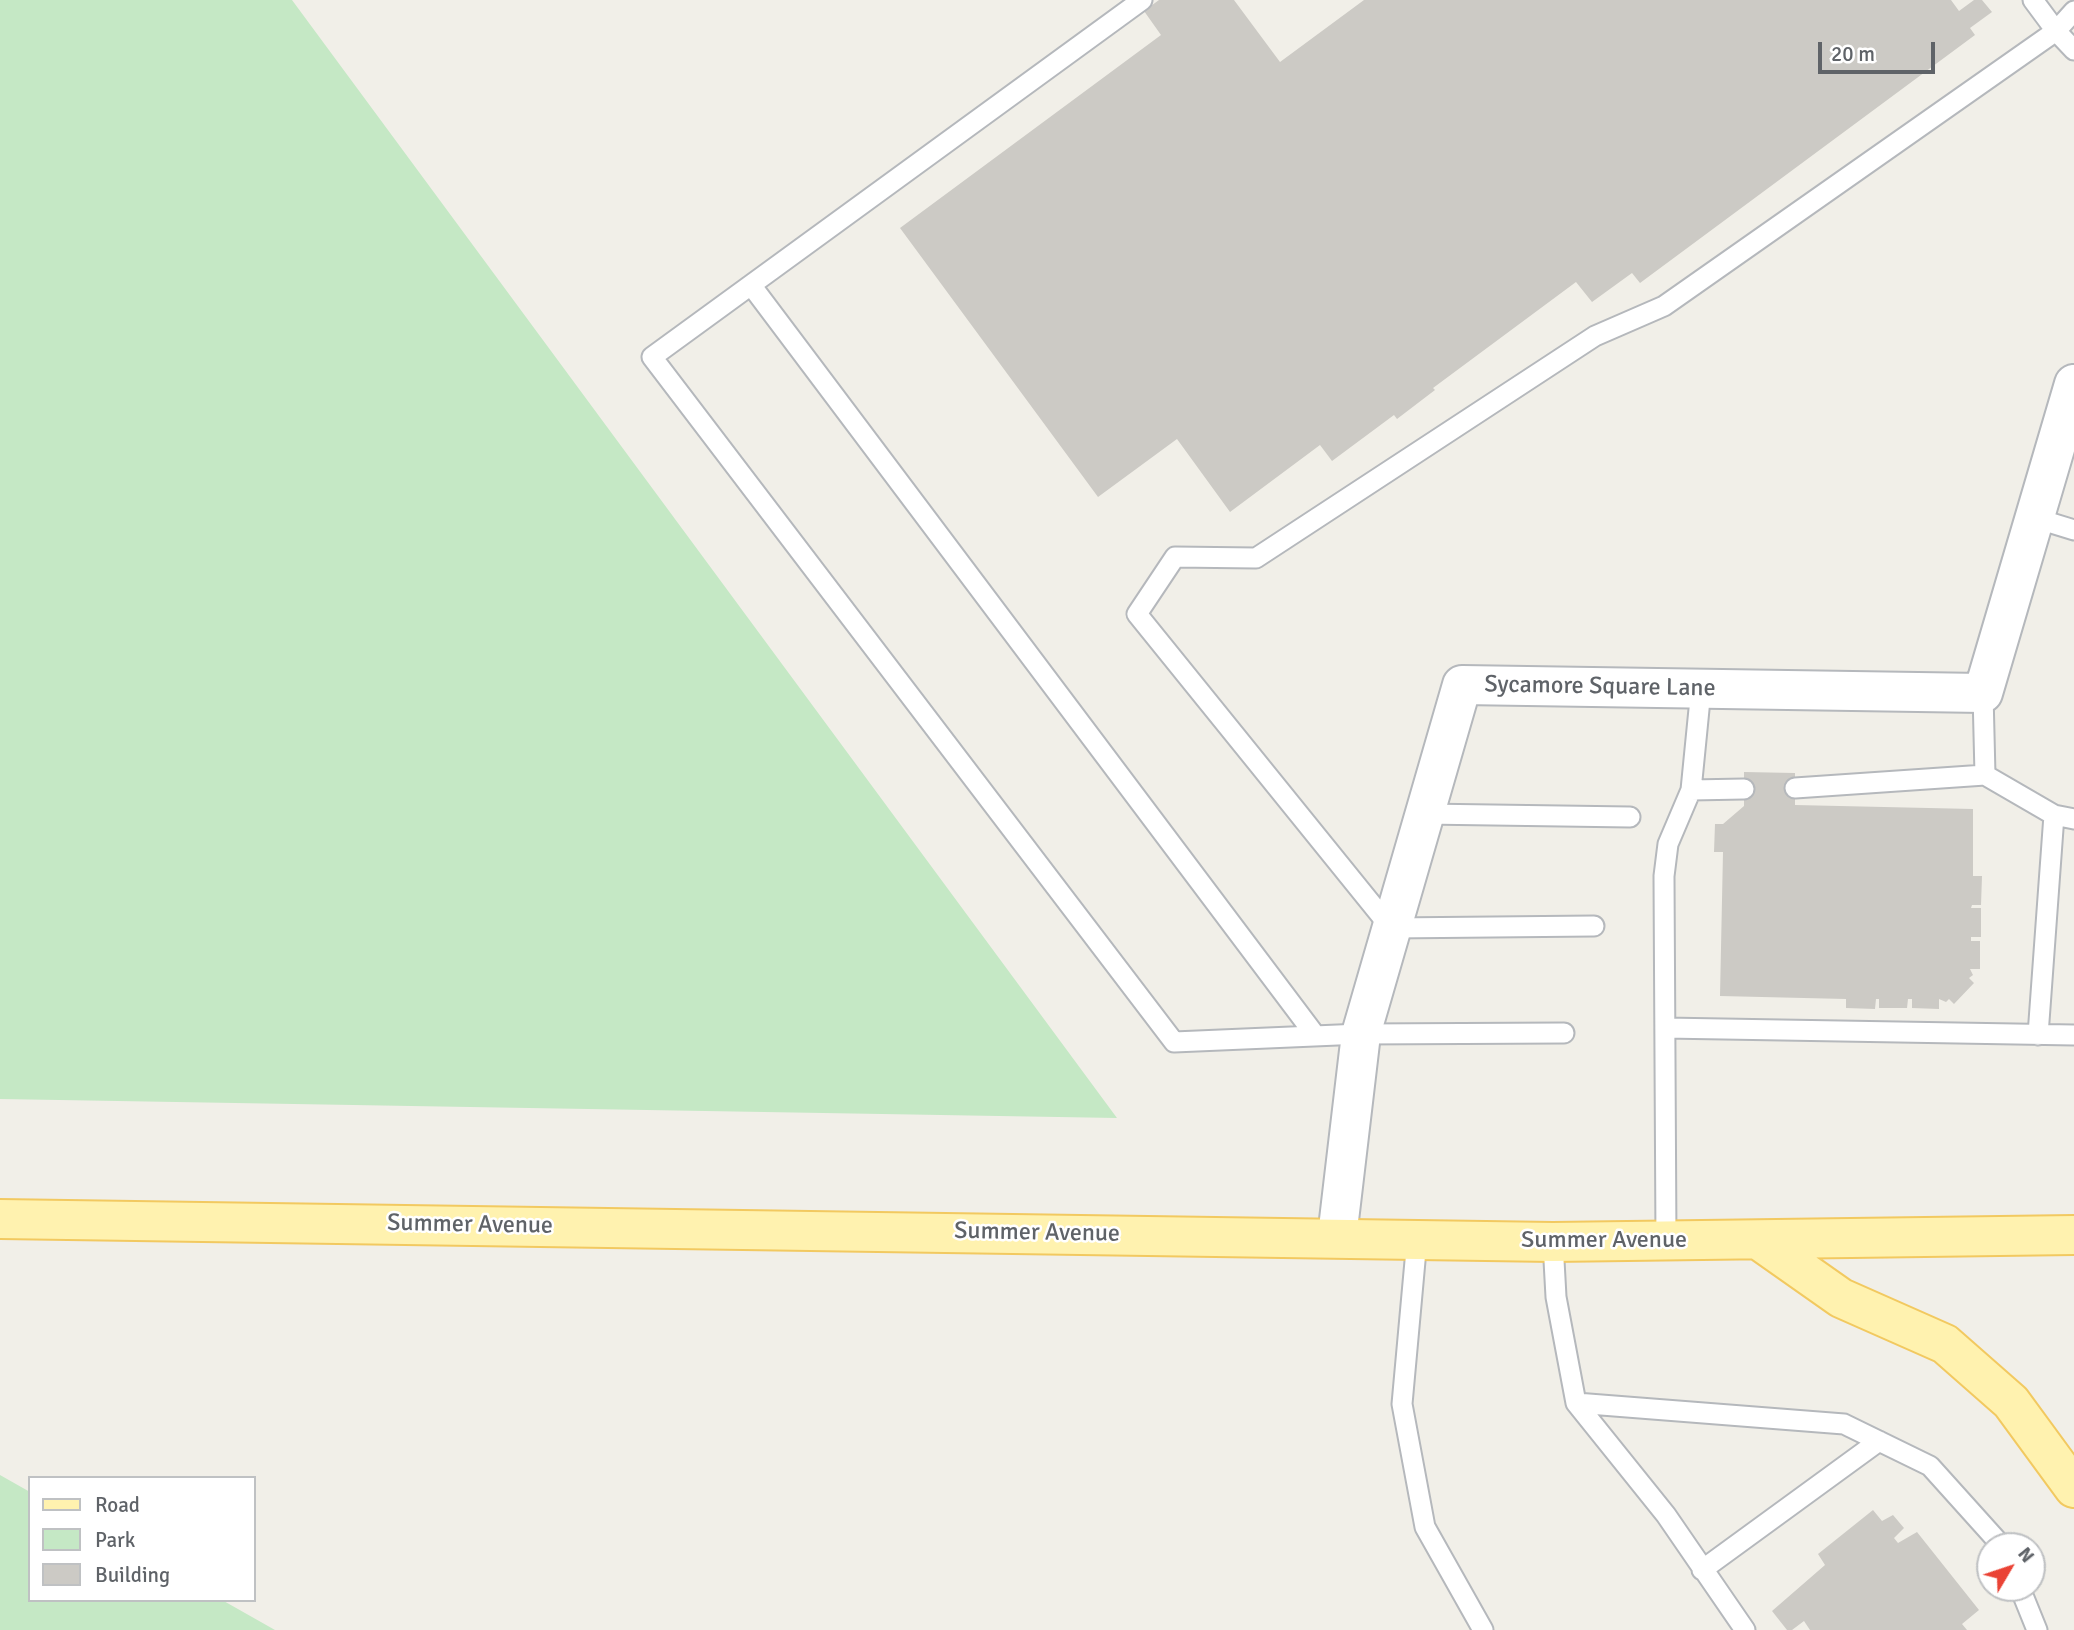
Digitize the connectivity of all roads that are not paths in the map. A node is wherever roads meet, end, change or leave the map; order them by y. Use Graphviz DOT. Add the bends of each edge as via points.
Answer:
graph roads {
  1 [pos="1142,0"];
  2 [pos="2033,0"];
  3 [pos="2074,11"];
  4 [pos="2056,31"];
  5 [pos="2074,50"];
  6 [pos="751,285"];
  7 [pos="2074,384"];
  8 [pos="2066,440"];
  9 [pos="2035,519"];
  10 [pos="2074,530"];
  11 [pos="1701,689"];
  12 [pos="1983,693"];
  13 [pos="1985,775"];
  14 [pos="1795,788"];
  15 [pos="1744,789"];
  16 [pos="1691,790"];
  17 [pos="1424,814"];
  18 [pos="2054,815"];
  19 [pos="1630,817"];
  20 [pos="2074,819"];
  21 [pos="1594,926"];
  22 [pos="1391,928"];
  23 [pos="1665,1028"];
  24 [pos="1564,1033"];
  25 [pos="1361,1034"];
  26 [pos="1315,1035"];
  27 [pos="2038,1035"];
  28 [pos="2074,1035"];
  29 [pos="0,1219"];
  30 [pos="2074,1236"];
  31 [pos="1336,1237"];
  32 [pos="1417,1239"];
  33 [pos="1760,1241"];
  34 [pos="1553,1242"];
  35 [pos="1666,1242"];
  36 [pos="1576,1403"];
  37 [pos="1879,1441"];
  38 [pos="2074,1488"];
  39 [pos="1989,1532"];
  40 [pos="1702,1570"];
  41 [pos="2026,1602"];
  42 [pos="1483,1630"];
  43 [pos="1745,1630"];
  44 [pos="2037,1630"];
  1 -- 6 [label="lane"];
  2 -- 4 [label="lane"];
  3 -- 4 [label="lane"];
  4 -- 5 [label="lane"];
  4 -- 22 [label="lane" via="1664,306 1595,336 1256,558 1175,557 1137,614"];
  6 -- 26 [label="lane"];
  6 -- 26 [label="lane" via="652,357 1174,1042"];
  7 -- 8 [label="street"];
  8 -- 9 [label="street"];
  9 -- 10 [label="lane"];
  9 -- 12 [label="street"];
  11 -- 12 [label="street, Sycamore Square Lane"];
  11 -- 16 [label="lane"];
  11 -- 17 [label="street, Sycamore Square Lane" via="1462,685"];
  12 -- 13 [label="lane"];
  13 -- 14 [label="lane"];
  13 -- 18 [label="lane"];
  15 -- 16 [label="lane"];
  16 -- 23 [label="lane" via="1668,844 1664,876"];
  17 -- 19 [label="lane"];
  17 -- 22 [label="street, Sycamore Square Lane"];
  18 -- 20 [label="lane"];
  18 -- 27 [label="lane"];
  21 -- 22 [label="lane"];
  22 -- 25 [label="street, Sycamore Square Lane"];
  23 -- 27 [label="lane"];
  23 -- 35 [label="lane"];
  24 -- 25 [label="lane"];
  25 -- 26 [label="lane"];
  25 -- 31 [label="street, Sycamore Square Lane"];
  27 -- 28 [label="lane"];
  29 -- 31 [label="main road, Summer Avenue"];
  30 -- 33 [label="main road, Summer Avenue"];
  31 -- 32 [label="main road, Summer Avenue"];
  32 -- 34 [label="main road, Summer Avenue"];
  32 -- 42 [label="lane" via="1402,1404 1425,1527"];
  33 -- 35 [label="main road, Summer Avenue"];
  33 -- 38 [label="main road" via="1841,1298 1945,1344 2011,1402"];
  34 -- 35 [label="main road, Summer Avenue"];
  34 -- 36 [label="lane" via="1556,1297"];
  36 -- 37 [label="lane" via="1843,1424"];
  36 -- 40 [label="lane" via="1666,1515"];
  37 -- 39 [label="lane" via="1930,1466"];
  37 -- 40 [label="lane"];
  40 -- 43 [label="lane"];
  41 -- 44 [label="lane"];
}
